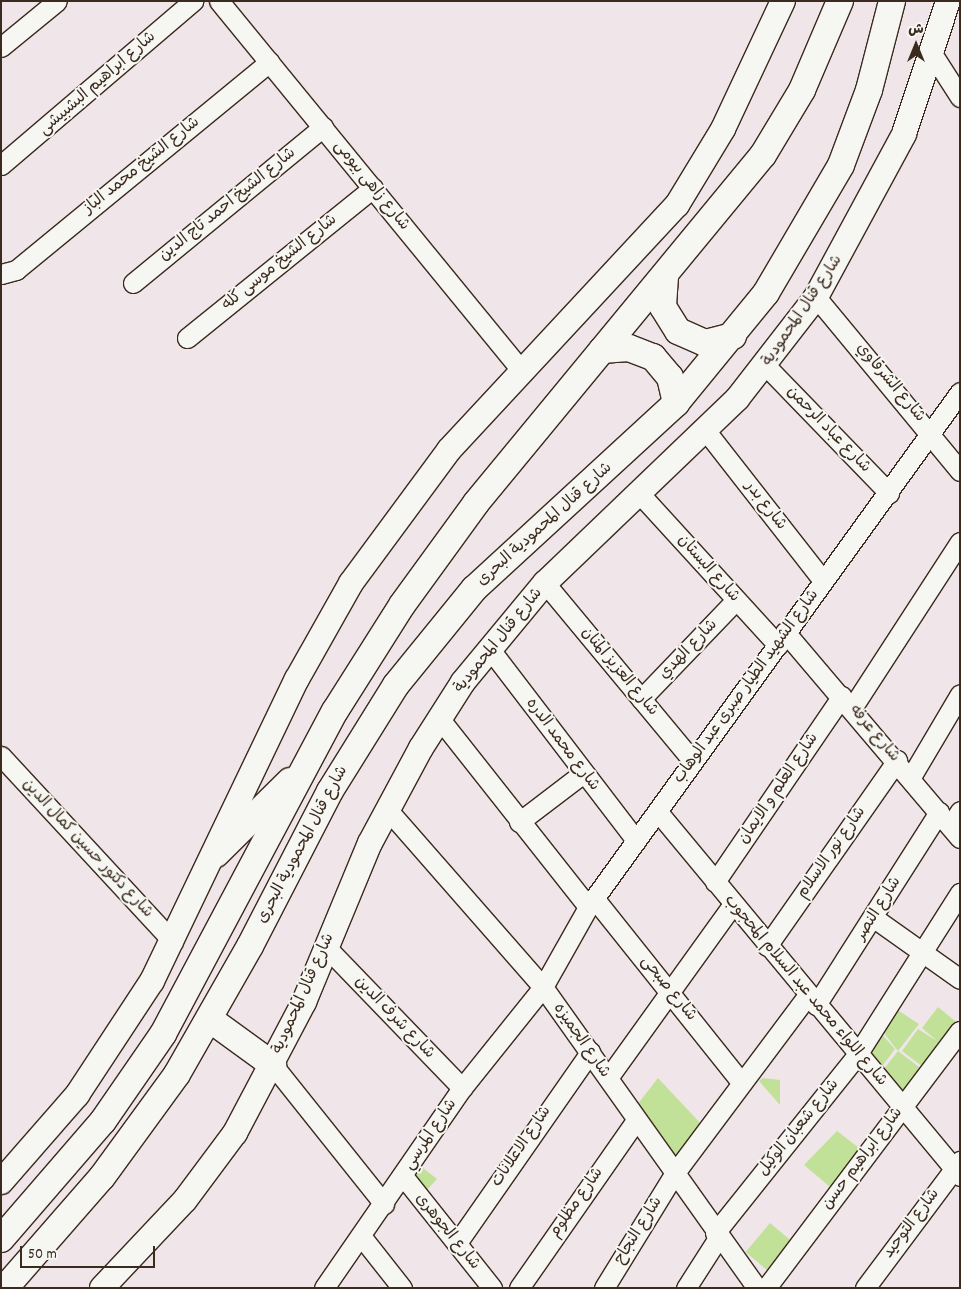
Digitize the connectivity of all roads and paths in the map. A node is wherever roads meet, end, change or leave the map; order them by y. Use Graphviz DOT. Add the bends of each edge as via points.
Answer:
graph roads {
  1 [pos="57,1"];
  2 [pos="193,1"];
  3 [pos="219,1"];
  4 [pos="783,1"];
  5 [pos="840,1"];
  6 [pos="892,1"];
  7 [pos="948,1"];
  8 [pos="1,47"];
  9 [pos="933,56"];
  10 [pos="269,62"];
  11 [pos="960,97"];
  12 [pos="323,127"];
  13 [pos="1,165"];
  14 [pos="372,188"];
  15 [pos="9,272"];
  16 [pos="664,278"];
  17 [pos="133,282"];
  18 [pos="816,297"];
  19 [pos="733,336"];
  20 [pos="187,338"];
  21 [pos="602,350"];
  22 [pos="766,366"];
  23 [pos="522,371"];
  24 [pos="960,392"];
  25 [pos="676,403"];
  26 [pos="706,430"];
  27 [pos="933,433"];
  28 [pos="960,471"];
  29 [pos="639,492"];
  30 [pos="889,493"];
  31 [pos="960,542"];
  32 [pos="824,581"];
  33 [pos="545,583"];
  34 [pos="736,600"];
  35 [pos="782,639"];
  36 [pos="489,648"];
  37 [pos="960,694"];
  38 [pos="641,699"];
  39 [pos="847,702"];
  40 [pos="440,718"];
  41 [pos="1,756"];
  42 [pos="897,760"];
  43 [pos="693,761"];
  44 [pos="305,766"];
  45 [pos="582,774"];
  46 [pos="911,777"];
  47 [pos="387,809"];
  48 [pos="658,812"];
  49 [pos="519,822"];
  50 [pos="952,822"];
  51 [pos="636,840"];
  52 [pos="216,854"];
  53 [pos="715,882"];
  54 [pos="960,893"];
  55 [pos="591,902"];
  56 [pos="733,904"];
  57 [pos="874,918"];
  58 [pos="173,942"];
  59 [pos="767,946"];
  60 [pos="326,947"];
  61 [pos="923,951"];
  62 [pos="960,979"];
  63 [pos="543,986"];
  64 [pos="669,990"];
  65 [pos="812,1000"];
  66 [pos="210,1020"];
  67 [pos="960,1031"];
  68 [pos="590,1052"];
  69 [pos="857,1055"];
  70 [pos="273,1065"];
  71 [pos="608,1078"];
  72 [pos="741,1082"];
  73 [pos="462,1088"];
  74 [pos="902,1107"];
  75 [pos="636,1120"];
  76 [pos="958,1168"];
  77 [pos="5,1170"];
  78 [pos="674,1174"];
  79 [pos="403,1176"];
  80 [pos="384,1204"];
  81 [pos="362,1236"];
  82 [pos="716,1236"];
  83 [pos="1,1239"];
  84 [pos="457,1243"];
  85 [pos="5,1288"];
  86 [pos="102,1288"];
  87 [pos="324,1288"];
  88 [pos="402,1288"];
  89 [pos="492,1288"];
  90 [pos="519,1288"];
  91 [pos="604,1288"];
  92 [pos="686,1288"];
  93 [pos="757,1288"];
  94 [pos="766,1288"];
  95 [pos="865,1288"];
  1 -- 8 [label="street"];
  2 -- 13 [label="street, شارع ابراهيم البشبيشى"];
  3 -- 10 [label="street, شارع زاهى بيومى"];
  4 -- 23 [label="street" via="723,128 677,205"];
  5 -- 16 [label="main road, شارع قنال المحمودية البحرى" via="819,56 778,131 741,186"];
  6 -- 19 [label="main road, شارع قنال المحمودية البحرى" via="869,90 841,164 796,247"];
  7 -- 9 [label="street, شارع قنال المحمودية"];
  9 -- 11 [label="street"];
  9 -- 18 [label="street, شارع قنال المحمودية" via="886,172"];
  10 -- 12 [label="street, شارع زاهى بيومى"];
  10 -- 15 [label="street, شارع الشيخ محمد الباز"];
  12 -- 14 [label="street, شارع زاهى بيومى"];
  12 -- 17 [label="street, شارع الشيخ احمد تاج الدين"];
  14 -- 20 [label="street, شارع الشيخ موسى كله"];
  14 -- 23 [label="street, شارع زاهى بيومى"];
  16 -- 19 [label="main road" via="662,306 678,331 705,343"];
  16 -- 21 [label="main road, شارع قنال المحمودية البحرى"];
  18 -- 22 [label="street, شارع قنال المحمودية"];
  18 -- 27 [label="street, شارع الشرقاوي"];
  19 -- 25 [label="main road, شارع قنال المحمودية البحرى"];
  21 -- 25 [label="main road" via="628,348 653,357 670,377"];
  21 -- 44 [label="main road, شارع قنال المحمودية البحرى" via="433,561 368,657"];
  22 -- 26 [label="street, شارع قنال المحمودية"];
  22 -- 30 [label="street, شارع عباد الرحمن"];
  23 -- 52 [label="street" via="437,464 351,583 297,679"];
  24 -- 27 [label="street, شارع الشهيد الطيار صبرى عبد الوهاب"];
  25 -- 66 [label="main road, شارع قنال المحمودية البحرى" via="474,589 396,685 330,791"];
  26 -- 29 [label="street, شارع قنال المحمودية"];
  26 -- 32 [label="street, شارع بدر"];
  27 -- 28 [label="street, شارع الشرقاوي"];
  27 -- 30 [label="street, شارع الشهيد الطيار صبرى عبد الوهاب"];
  29 -- 33 [label="street, شارع قنال المحمودية"];
  29 -- 34 [label="street, شارع البستان"];
  30 -- 32 [label="street, شارع الشهيد الطيار صبرى عبد الوهاب"];
  31 -- 39 [label="street, شارع العلم و الايمان"];
  32 -- 35 [label="street, شارع الشهيد الطيار صبرى عبد الوهاب"];
  33 -- 36 [label="street, شارع قنال المحمودية"];
  33 -- 38 [label="street, شارع العزيز المنان"];
  34 -- 35 [label="street, شارع البستان"];
  34 -- 38 [label="street, شارع الهدي"];
  35 -- 39 [label="street, شارع عرفه"];
  35 -- 43 [label="street, شارع الشهيد الطيار صبرى عبد الوهاب"];
  36 -- 40 [label="street, شارع قنال المحمودية"];
  36 -- 45 [label="street, شارع محمد الدره"];
  37 -- 46 [label="street"];
  38 -- 43 [label="street, شارع العزيز المنان"];
  39 -- 42 [label="street, شارع عرفه"];
  39 -- 53 [label="street, شارع العلم و الايمان"];
  40 -- 47 [label="street, شارع قنال المحمودية"];
  40 -- 49 [label="street, شارع صبحى"];
  41 -- 58 [label="street, شارع دكتور حسين كمال الدين"];
  42 -- 46 [label="street, شارع عرفه"];
  42 -- 59 [label="street, شارع نور الاسلام"];
  43 -- 48 [label="street, شارع الشهيد الطيار صبرى عبد الوهاب"];
  44 -- 52 [label="main road"];
  44 -- 83 [label="main road, شارع قنال المحمودية البحرى" via="163,1034 103,1121"];
  45 -- 49 [label="street"];
  45 -- 51 [label="street, شارع محمد الدره"];
  46 -- 50 [label="street, شارع عرفه"];
  47 -- 60 [label="street, شارع قنال المحمودية"];
  47 -- 63 [label="street, شارع الجميزه"];
  48 -- 51 [label="street, شارع الشهيد الطيار صبرى عبد الوهاب"];
  48 -- 53 [label="street, شارع اللواء محمد عبد السلام المحجوب"];
  49 -- 55 [label="street, شارع صبحى"];
  50 -- 57 [label="street, شارع النصر"];
  51 -- 55 [label="street, شارع الشهيد الطيار صبرى عبد الوهاب"];
  52 -- 58 [label="street"];
  53 -- 56 [label="street, شارع اللواء محمد عبد السلام المحجوب"];
  54 -- 61 [label="street, شارع شعبان الوكيل"];
  55 -- 63 [label="street, شارع الشهيد الطيار صبرى عبد الوهاب"];
  55 -- 64 [label="street, شارع صبحى"];
  56 -- 59 [label="street, شارع اللواء محمد عبد السلام المحجوب"];
  56 -- 64 [label="street"];
  57 -- 61 [label="street"];
  57 -- 65 [label="street, شارع النصر"];
  58 -- 77 [label="street" via="104,1058"];
  59 -- 65 [label="street, شارع اللواء محمد عبد السلام المحجوب"];
  60 -- 70 [label="street, شارع قنال المحمودية"];
  60 -- 73 [label="street, شارع شرف الدين"];
  61 -- 62 [label="street"];
  61 -- 69 [label="street, شارع شعبان الوكيل"];
  63 -- 68 [label="street, شارع الجميزه"];
  63 -- 73 [label="street, شارع المرسي"];
  64 -- 71 [label="street"];
  64 -- 72 [label="street, شارع صبحى"];
  65 -- 69 [label="street, شارع اللواء محمد عبد السلام المحجوب"];
  65 -- 72 [label="street, شارع النصر"];
  66 -- 70 [label="main road"];
  66 -- 85 [label="main road, شارع قنال المحمودية البحرى" via="102,1177"];
  67 -- 74 [label="street, شارع ابراهيم حسن"];
  68 -- 71 [label="street, شارع الجميزه"];
  68 -- 84 [label="street, شارع الاعلانات"];
  69 -- 74 [label="street, شارع اللواء محمد عبد السلام المحجوب"];
  69 -- 82 [label="street, شارع شعبان الوكيل"];
  70 -- 80 [label="street"];
  70 -- 86 [label="street, شارع قنال المحمودية" via="211,1168 158,1232"];
  71 -- 75 [label="street, شارع الجميزه"];
  72 -- 78 [label="street, شارع النصر"];
  73 -- 79 [label="street, شارع المرسي"];
  74 -- 76 [label="street, شارع اللواء محمد عبد السلام المحجوب"];
  74 -- 94 [label="street, شارع ابراهيم حسن"];
  75 -- 78 [label="street, شارع الجميزه"];
  75 -- 90 [label="street, شارع مظلوم"];
  76 -- 95 [label="street, شارع التوحيد"];
  78 -- 82 [label="street, شارع الجميزه"];
  78 -- 91 [label="street, شارع النجاح"];
  79 -- 80 [label="street, شارع المرسي"];
  79 -- 84 [label="street, شارع الجوهرى"];
  80 -- 81 [label="street, شارع المرسي"];
  81 -- 87 [label="street, شارع المرسي"];
  81 -- 88 [label="street"];
  82 -- 92 [label="street, شارع شعبان الوكيل"];
  82 -- 93 [label="street, شارع الجميزه"];
  84 -- 89 [label="street, شارع الجوهرى"];
}
